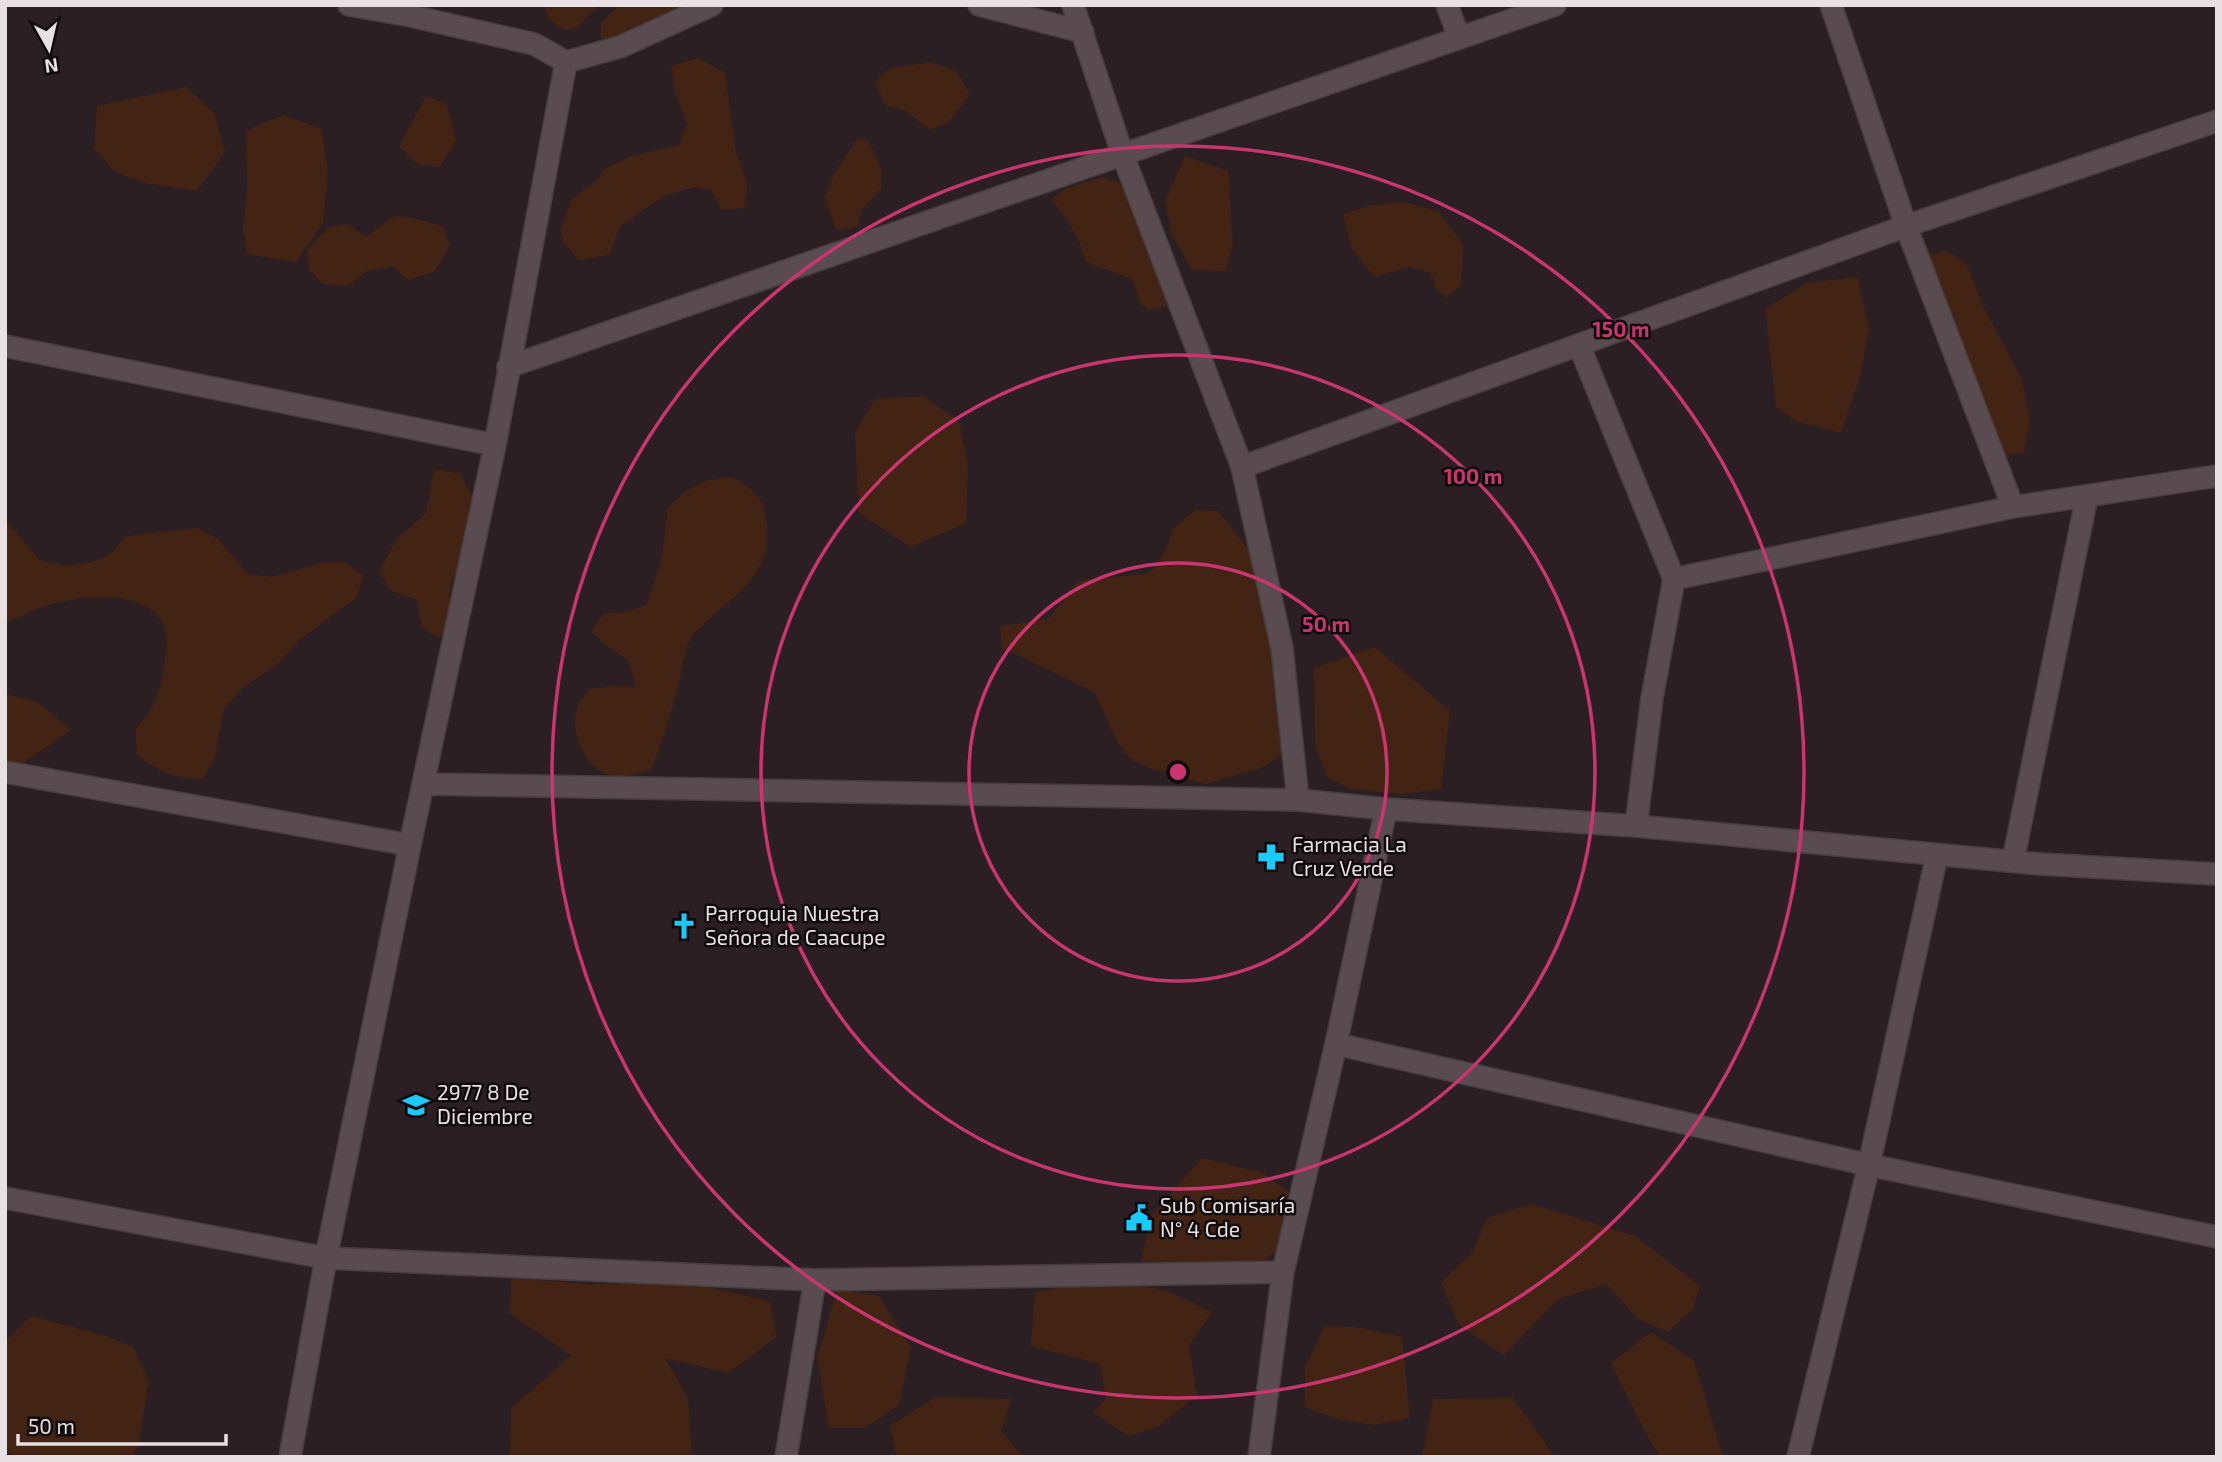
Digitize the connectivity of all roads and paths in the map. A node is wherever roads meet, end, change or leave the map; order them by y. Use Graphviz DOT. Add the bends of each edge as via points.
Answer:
graph roads {
  1 [pos="349,5"];
  2 [pos="712,5"];
  3 [pos="979,5"];
  4 [pos="1073,5"];
  5 [pos="1447,5"];
  6 [pos="1555,5"];
  7 [pos="1831,5"];
  8 [pos="412,11"];
  9 [pos="1083,32"];
  10 [pos="1459,38"];
  11 [pos="566,62"];
  12 [pos="2217,121"];
  13 [pos="1122,153"];
  14 [pos="1906,226"];
  15 [pos="1579,345"];
  16 [pos="5,346"];
  17 [pos="508,367"];
  18 [pos="495,445"];
  19 [pos="1242,467"];
  20 [pos="2217,475"];
  21 [pos="2087,496"];
  22 [pos="2013,506"];
  23 [pos="1674,579"];
  24 [pos="5,772"];
  25 [pos="423,784"];
  26 [pos="1298,800"];
  27 [pos="1386,809"];
  28 [pos="1636,827"];
  29 [pos="410,845"];
  30 [pos="1937,855"];
  31 [pos="2012,861"];
  32 [pos="2217,874"];
  33 [pos="1336,1044"];
  34 [pos="1869,1165"];
  35 [pos="5,1198"];
  36 [pos="2217,1237"];
  37 [pos="326,1258"];
  38 [pos="1283,1272"];
  39 [pos="815,1280"];
  40 [pos="290,1457"];
  41 [pos="786,1457"];
  42 [pos="1259,1457"];
  43 [pos="1798,1457"];
  1 -- 8 [label="street"];
  2 -- 11 [label="street" via="620,47"];
  3 -- 9 [label="street"];
  4 -- 9 [label="street"];
  5 -- 10 [label="street"];
  6 -- 10 [label="street"];
  7 -- 14 [label="street"];
  8 -- 11 [label="street" via="534,44"];
  9 -- 13 [label="street"];
  10 -- 13 [label="street"];
  11 -- 17 [label="street"];
  12 -- 14 [label="street"];
  13 -- 17 [label="street"];
  13 -- 19 [label="street"];
  14 -- 15 [label="street"];
  14 -- 22 [label="street"];
  15 -- 19 [label="street"];
  15 -- 23 [label="street"];
  16 -- 18 [label="street"];
  17 -- 18 [label="street"];
  18 -- 25 [label="street"];
  19 -- 26 [label="street" via="1282,648"];
  20 -- 21 [label="street"];
  21 -- 22 [label="street"];
  21 -- 31 [label="street"];
  22 -- 23 [label="street"];
  23 -- 28 [label="street" via="1652,698"];
  24 -- 29 [label="street"];
  25 -- 26 [label="street"];
  25 -- 29 [label="street"];
  26 -- 27 [label="street"];
  27 -- 28 [label="street"];
  27 -- 33 [label="street"];
  28 -- 30 [label="street"];
  29 -- 37 [label="street"];
  30 -- 31 [label="street"];
  30 -- 34 [label="street"];
  31 -- 32 [label="street"];
  33 -- 34 [label="street"];
  33 -- 38 [label="street"];
  34 -- 36 [label="street"];
  34 -- 43 [label="street"];
  35 -- 37 [label="street"];
  37 -- 39 [label="street"];
  37 -- 40 [label="street"];
  38 -- 39 [label="street"];
  38 -- 42 [label="street"];
  39 -- 41 [label="street"];
}
